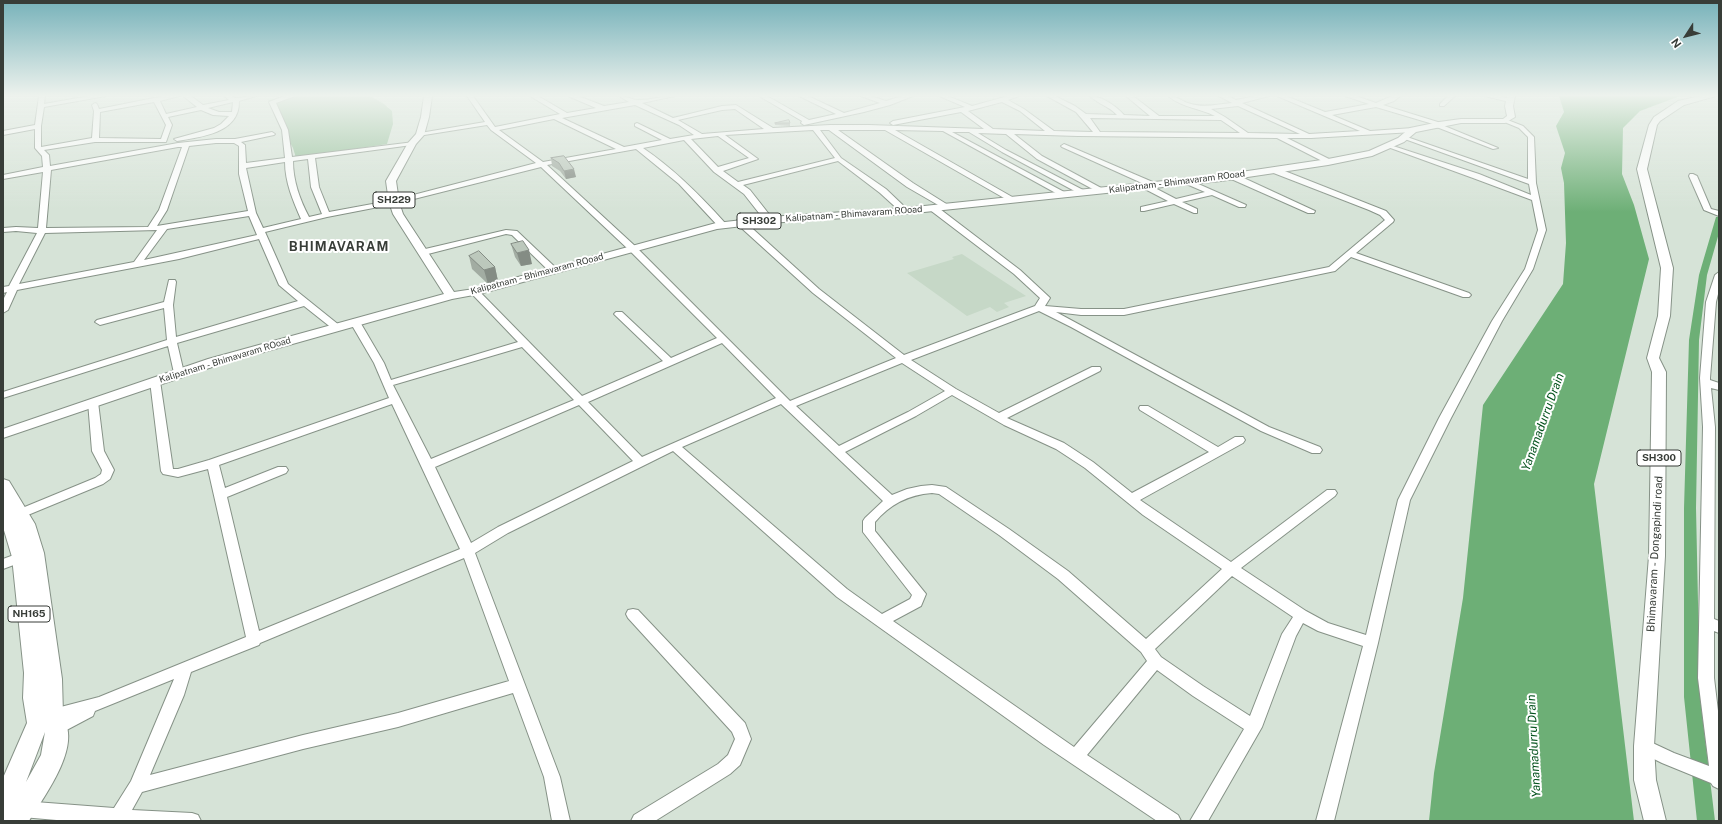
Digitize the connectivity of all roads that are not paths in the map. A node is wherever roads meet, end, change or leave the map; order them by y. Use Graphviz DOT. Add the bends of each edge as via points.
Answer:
graph roads {
  1 [pos="38,134"];
  2 [pos="96,134"];
  3 [pos="166,134"];
  4 [pos="198,134"];
  5 [pos="270,134"];
  6 [pos="286,134"];
  7 [pos="424,134"];
  8 [pos="502,134"];
  9 [pos="592,134"];
  10 [pos="656,134"];
  11 [pos="697,134"];
  12 [pos="715,134"];
  13 [pos="719,134"];
  14 [pos="820,134"];
  15 [pos="840,134"];
  16 [pos="898,134"];
  17 [pos="950,134"];
  18 [pos="977,134"];
  19 [pos="1010,134"];
  20 [pos="1165,134"];
  21 [pos="1308,134"];
  22 [pos="1341,134"];
  23 [pos="1409,134"];
  24 [pos="1461,134"];
  25 [pos="1527,134"];
  26 [pos="1651,134"];
  27 [pos="420,135"];
  28 [pos="1246,135"];
  29 [pos="1276,135"];
  30 [pos="700,136"];
  31 [pos="1311,136"];
  32 [pos="686,138"];
  33 [pos="1405,138"];
  34 [pos="96,140"];
  35 [pos="235,141"];
  36 [pos="669,141"];
  37 [pos="412,143"];
  38 [pos="163,144"];
  39 [pos="186,144"];
  40 [pos="636,146"];
  41 [pos="1064,146"];
  42 [pos="1388,146"];
  43 [pos="1495,148"];
  44 [pos="39,149"];
  45 [pos="622,149"];
  46 [pos="311,157"];
  47 [pos="839,158"];
  48 [pos="289,160"];
  49 [pos="1328,162"];
  50 [pos="542,164"];
  51 [pos="243,166"];
  52 [pos="47,169"];
  53 [pos="717,170"];
  54 [pos="1274,170"];
  55 [pos="1232,176"];
  56 [pos="1693,176"];
  57 [pos="3,177"];
  58 [pos="1187,181"];
  59 [pos="1532,183"];
  60 [pos="736,185"];
  61 [pos="1149,186"];
  62 [pos="1100,191"];
  63 [pos="1213,192"];
  64 [pos="1082,193"];
  65 [pos="1063,195"];
  66 [pos="1536,199"];
  67 [pos="1011,200"];
  68 [pos="1175,201"];
  69 [pos="394,202"];
  70 [pos="1242,205"];
  71 [pos="945,207"];
  72 [pos="933,208"];
  73 [pos="1144,209"];
  74 [pos="905,211"];
  75 [pos="1194,211"];
  76 [pos="1311,211"];
  77 [pos="252,213"];
  78 [pos="327,214"];
  79 [pos="1718,214"];
  80 [pos="306,220"];
  81 [pos="769,220"];
  82 [pos="740,222"];
  83 [pos="722,225"];
  84 [pos="164,227"];
  85 [pos="152,229"];
  86 [pos="3,230"];
  87 [pos="42,231"];
  88 [pos="261,234"];
  89 [pos="632,248"];
  90 [pos="424,252"];
  91 [pos="1350,254"];
  92 [pos="137,264"];
  93 [pos="553,270"];
  94 [pos="1719,275"];
  95 [pos="172,282"];
  96 [pos="14,287"];
  97 [pos="3,290"];
  98 [pos="475,292"];
  99 [pos="1466,294"];
  100 [pos="451,296"];
  101 [pos="306,302"];
  102 [pos="169,304"];
  103 [pos="1039,308"];
  104 [pos="3,310"];
  105 [pos="620,314"];
  106 [pos="100,322"];
  107 [pos="355,322"];
  108 [pos="336,327"];
  109 [pos="723,339"];
  110 [pos="172,342"];
  111 [pos="524,343"];
  112 [pos="903,359"];
  113 [pos="670,362"];
  114 [pos="1096,369"];
  115 [pos="179,373"];
  116 [pos="155,381"];
  117 [pos="1706,382"];
  118 [pos="387,384"];
  119 [pos="1719,387"];
  120 [pos="952,391"];
  121 [pos="3,395"];
  122 [pos="395,399"];
  123 [pos="580,401"];
  124 [pos="94,402"];
  125 [pos="785,403"];
  126 [pos="1144,408"];
  127 [pos="999,418"];
  128 [pos="3,434"];
  129 [pos="1714,438"];
  130 [pos="1239,440"];
  131 [pos="674,446"];
  132 [pos="1316,450"];
  133 [pos="837,451"];
  134 [pos="1218,452"];
  135 [pos="213,463"];
  136 [pos="641,463"];
  137 [pos="428,465"];
  138 [pos="1714,466"];
  139 [pos="282,470"];
  140 [pos="3,485"];
  141 [pos="1331,493"];
  142 [pos="220,495"];
  143 [pos="1131,499"];
  144 [pos="890,500"];
  145 [pos="10,521"];
  146 [pos="468,551"];
  147 [pos="22,557"];
  148 [pos="3,564"];
  149 [pos="1231,569"];
  150 [pos="633,614"];
  151 [pos="1302,615"];
  152 [pos="881,621"];
  153 [pos="1713,625"];
  154 [pos="254,641"];
  155 [pos="1371,643"];
  156 [pos="1146,648"];
  157 [pos="1156,661"];
  158 [pos="185,669"];
  159 [pos="518,685"];
  160 [pos="43,694"];
  161 [pos="1714,704"];
  162 [pos="50,726"];
  163 [pos="1254,727"];
  164 [pos="1644,746"];
  165 [pos="1075,757"];
  166 [pos="1715,777"];
  167 [pos="138,786"];
  168 [pos="11,809"];
  169 [pos="118,817"];
  170 [pos="192,821"];
  171 [pos="561,821"];
  172 [pos="640,821"];
  173 [pos="1172,821"];
  174 [pos="1199,821"];
  175 [pos="1325,821"];
  176 [pos="1655,821"];
  1 -- 44 [label="street"];
  2 -- 34 [label="street"];
  3 -- 38 [label="street"];
  4 -- 38 [label="street"];
  5 -- 35 [label="street"];
  6 -- 48 [label="street"];
  7 -- 27 [label="street"];
  8 -- 50 [label="street"];
  9 -- 45 [label="street"];
  10 -- 36 [label="street"];
  11 -- 30 [label="street"];
  12 -- 30 [label="street"];
  13 -- 53 [label="street" via="754,159"];
  14 -- 47 [label="street"];
  15 -- 71 [label="street"];
  16 -- 67 [label="street"];
  17 -- 65 [label="street"];
  18 -- 64 [label="street"];
  19 -- 62 [label="street" via="1029,151"];
  20 -- 28 [label="street"];
  21 -- 31 [label="street"];
  22 -- 31 [label="street"];
  23 -- 33 [label="main road, Kalipatnam - Bhimavaram ROoad / SH302"];
  24 -- 43 [label="street"];
  25 -- 59 [label="street" via="1531,138"];
  26 -- 164 [label="main road, Bhimavaram - Dongapindi road / SH300" via="1642,169 1667,268 1664,316 1653,358 1659,372 1659,465"];
  27 -- 37 [label="main road, SH229"];
  28 -- 29 [label="street"];
  29 -- 31 [label="street"];
  29 -- 49 [label="street"];
  30 -- 32 [label="street"];
  32 -- 36 [label="street"];
  32 -- 53 [label="street"];
  33 -- 42 [label="main road, Kalipatnam - Bhimavaram ROoad / SH302"];
  33 -- 59 [label="street"];
  34 -- 38 [label="street"];
  34 -- 44 [label="street"];
  35 -- 39 [label="street"];
  35 -- 51 [label="street" via="242,145"];
  36 -- 40 [label="street"];
  37 -- 46 [label="street"];
  37 -- 69 [label="main road, SH229" via="391,180"];
  38 -- 39 [label="street"];
  38 -- 52 [label="street"];
  39 -- 85 [label="street" via="163,210"];
  40 -- 45 [label="street"];
  40 -- 83 [label="street" via="657,160 680,181"];
  41 -- 61 [label="street"];
  42 -- 49 [label="main road, Kalipatnam - Bhimavaram ROoad / SH302" via="1372,153"];
  42 -- 66 [label="street"];
  44 -- 52 [label="street" via="45,155"];
  45 -- 50 [label="street"];
  46 -- 48 [label="street"];
  46 -- 78 [label="street" via="313,182"];
  47 -- 60 [label="street"];
  47 -- 74 [label="street"];
  48 -- 51 [label="street"];
  48 -- 80 [label="street" via="289,172 297,201"];
  49 -- 54 [label="main road, Kalipatnam - Bhimavaram ROoad / SH302"];
  50 -- 69 [label="street"];
  50 -- 89 [label="street"];
  51 -- 77 [label="street"];
  52 -- 57 [label="street"];
  52 -- 87 [label="street"];
  53 -- 60 [label="street"];
  54 -- 55 [label="main road, Kalipatnam - Bhimavaram ROoad / SH302"];
  54 -- 91 [label="street" via="1372,208 1390,220"];
  55 -- 58 [label="main road, Kalipatnam - Bhimavaram ROoad / SH302"];
  55 -- 76 [label="street"];
  56 -- 79 [label="street" via="1708,210"];
  58 -- 61 [label="main road, Kalipatnam - Bhimavaram ROoad / SH302"];
  58 -- 63 [label="street"];
  59 -- 66 [label="street"];
  60 -- 81 [label="street" via="747,192"];
  61 -- 62 [label="main road, Kalipatnam - Bhimavaram ROoad / SH302"];
  61 -- 68 [label="street"];
  62 -- 64 [label="main road, Kalipatnam - Bhimavaram ROoad / SH302"];
  63 -- 68 [label="street"];
  63 -- 70 [label="street"];
  64 -- 65 [label="main road, Kalipatnam - Bhimavaram ROoad / SH302"];
  65 -- 67 [label="main road, Kalipatnam - Bhimavaram ROoad / SH302"];
  66 -- 155 [label="street" via="1542,230 1529,269 1489,335 1404,500"];
  67 -- 71 [label="main road, Kalipatnam - Bhimavaram ROoad / SH302"];
  68 -- 73 [label="street"];
  68 -- 75 [label="street"];
  69 -- 78 [label="street"];
  69 -- 90 [label="main road, SH229" via="398,214"];
  71 -- 72 [label="main road, Kalipatnam - Bhimavaram ROoad / SH302"];
  72 -- 74 [label="main road, Kalipatnam - Bhimavaram ROoad / SH302"];
  72 -- 103 [label="street" via="1017,272 1046,298"];
  74 -- 81 [label="main road, Kalipatnam - Bhimavaram ROoad / SH302"];
  77 -- 84 [label="street"];
  77 -- 88 [label="street"];
  78 -- 80 [label="street"];
  80 -- 88 [label="street"];
  81 -- 82 [label="main road, Kalipatnam - Bhimavaram ROoad / SH302"];
  82 -- 83 [label="main road, Kalipatnam - Bhimavaram ROoad / SH302"];
  82 -- 112 [label="street" via="816,291"];
  83 -- 89 [label="main road, Kalipatnam - Bhimavaram ROoad / SH302"];
  84 -- 85 [label="street"];
  84 -- 92 [label="street"];
  85 -- 87 [label="street"];
  86 -- 87 [label="street"];
  87 -- 96 [label="street"];
  88 -- 92 [label="street" via="179,256"];
  88 -- 101 [label="street" via="284,285"];
  89 -- 93 [label="main road, Kalipatnam - Bhimavaram ROoad / SH302"];
  89 -- 109 [label="street"];
  90 -- 93 [label="street" via="506,232 514,233"];
  90 -- 100 [label="main road, SH229"];
  91 -- 99 [label="street"];
  91 -- 103 [label="street" via="1332,269 1124,312 1081,312"];
  92 -- 96 [label="street"];
  93 -- 98 [label="main road, Kalipatnam - Bhimavaram ROoad / SH302"];
  94 -- 117 [label="street" via="1711,302"];
  95 -- 102 [label="street"];
  96 -- 97 [label="street"];
  96 -- 104 [label="street"];
  98 -- 100 [label="main road, Kalipatnam - Bhimavaram ROoad / SH302"];
  98 -- 111 [label="street"];
  100 -- 107 [label="main road, Kalipatnam - Bhimavaram ROoad / SH302"];
  101 -- 108 [label="street"];
  101 -- 110 [label="street"];
  102 -- 106 [label="street"];
  102 -- 110 [label="street" via="169,330"];
  103 -- 112 [label="street"];
  103 -- 132 [label="street" via="1265,429"];
  105 -- 113 [label="street" via="640,336"];
  107 -- 108 [label="main road, Kalipatnam - Bhimavaram ROoad / SH302"];
  107 -- 118 [label="street" via="379,363"];
  108 -- 115 [label="main road, Kalipatnam - Bhimavaram ROoad / SH302"];
  109 -- 113 [label="street"];
  109 -- 125 [label="street"];
  110 -- 115 [label="street"];
  110 -- 121 [label="street"];
  111 -- 118 [label="street"];
  111 -- 123 [label="street"];
  112 -- 120 [label="street"];
  112 -- 125 [label="street"];
  113 -- 123 [label="street"];
  114 -- 127 [label="street"];
  115 -- 116 [label="main road, Kalipatnam - Bhimavaram ROoad / SH302"];
  116 -- 124 [label="main road, Kalipatnam - Bhimavaram ROoad / SH302"];
  116 -- 135 [label="street" via="167,471 179,473"];
  117 -- 119 [label="street"];
  117 -- 129 [label="street"];
  118 -- 122 [label="street"];
  120 -- 127 [label="street"];
  120 -- 133 [label="street"];
  122 -- 135 [label="street"];
  122 -- 137 [label="street"];
  123 -- 136 [label="street"];
  123 -- 137 [label="street"];
  124 -- 128 [label="main road, Kalipatnam - Bhimavaram ROoad / SH302"];
  124 -- 145 [label="street" via="98,451 108,470 106,476"];
  125 -- 131 [label="street"];
  125 -- 133 [label="street"];
  126 -- 134 [label="street"];
  127 -- 143 [label="street" via="1060,446 1089,465"];
  129 -- 138 [label="street"];
  130 -- 134 [label="street"];
  131 -- 136 [label="street"];
  131 -- 152 [label="street" via="842,593"];
  133 -- 144 [label="street"];
  134 -- 143 [label="street"];
  135 -- 142 [label="street"];
  136 -- 146 [label="street" via="503,530"];
  137 -- 146 [label="street"];
  138 -- 153 [label="street"];
  139 -- 142 [label="street"];
  140 -- 145 [label="highway, NH165"];
  141 -- 149 [label="street"];
  142 -- 154 [label="street"];
  143 -- 149 [label="street"];
  144 -- 152 [label="street" via="869,521 870,532 919,594 916,602"];
  144 -- 156 [label="street" via="915,490 942,490 1062,575"];
  145 -- 147 [label="highway, NH165"];
  145 -- 160 [label="highway, NH165" via="26,524 34,553 43,612"];
  146 -- 154 [label="street"];
  146 -- 159 [label="street"];
  147 -- 148 [label="street"];
  147 -- 160 [label="highway, NH165" via="35,673"];
  149 -- 151 [label="street"];
  149 -- 156 [label="street"];
  150 -- 172 [label="street" via="739,728 743,738 734,760 724,769"];
  151 -- 155 [label="street" via="1324,627"];
  151 -- 163 [label="street" via="1289,634"];
  152 -- 165 [label="street"];
  153 -- 161 [label="street" via="1706,678"];
  154 -- 158 [label="street"];
  155 -- 175 [label="street"];
  156 -- 157 [label="street"];
  157 -- 163 [label="street"];
  157 -- 165 [label="street"];
  158 -- 162 [label="street"];
  158 -- 167 [label="street"];
  159 -- 167 [label="street" via="398,720 303,742"];
  159 -- 171 [label="street" via="552,777"];
  160 -- 162 [label="highway, NH165"];
  161 -- 166 [label="street"];
  162 -- 168 [label="highway, NH165" via="24,755"];
  162 -- 168 [label="highway, NH165" via="53,755 47,770"];
  163 -- 174 [label="street"];
  164 -- 166 [label="street"];
  164 -- 176 [label="main road, Bhimavaram - Dongapindi road / SH300" via="1646,780"];
  165 -- 173 [label="street"];
  167 -- 169 [label="street"];
  168 -- 169 [label="street"];
  169 -- 170 [label="street"];
}
